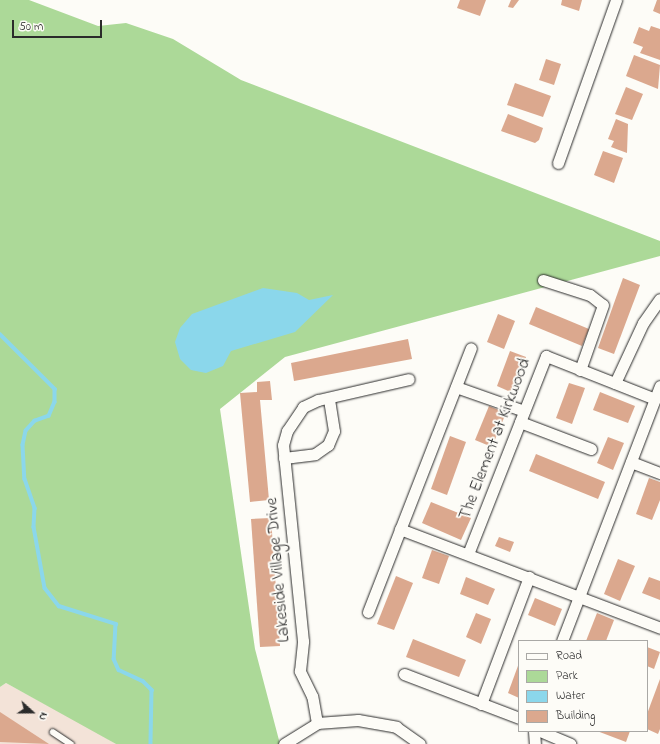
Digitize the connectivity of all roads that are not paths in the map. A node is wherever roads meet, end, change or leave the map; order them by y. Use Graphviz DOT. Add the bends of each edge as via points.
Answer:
graph roads {
  1 [pos="616,0"];
  2 [pos="558,163"];
  3 [pos="543,280"];
  4 [pos="660,299"];
  5 [pos="471,348"];
  6 [pos="580,370"];
  7 [pos="409,379"];
  8 [pos="615,383"];
  9 [pos="660,386"];
  10 [pos="456,387"];
  11 [pos="329,398"];
  12 [pos="655,399"];
  13 [pos="522,417"];
  14 [pos="591,449"];
  15 [pos="284,458"];
  16 [pos="631,462"];
  17 [pos="660,472"];
  18 [pos="400,529"];
  19 [pos="468,554"];
  20 [pos="529,577"];
  21 [pos="579,596"];
  22 [pos="368,612"];
  23 [pos="660,628"];
  24 [pos="562,640"];
  25 [pos="404,674"];
  26 [pos="481,704"];
  27 [pos="518,718"];
  28 [pos="317,723"];
  29 [pos="53,732"];
  30 [pos="534,732"];
  31 [pos="542,732"];
  32 [pos="71,744"];
  33 [pos="284,744"];
  34 [pos="420,744"];
  35 [pos="535,744"];
  36 [pos="570,744"];
  1 -- 2 [label="street"];
  3 -- 6 [label="street" via="590,296 603,304"];
  4 -- 8 [label="street" via="643,323"];
  5 -- 10 [label="street"];
  6 -- 8 [label="street, The Element at Kirkwood"];
  6 -- 13 [label="street, The Element at Kirkwood" via="546,356"];
  7 -- 11 [label="street, Lakeside Village Drive"];
  8 -- 12 [label="street, The Element at Kirkwood"];
  9 -- 12 [label="street"];
  10 -- 13 [label="street"];
  10 -- 18 [label="street"];
  11 -- 15 [label="street, Lakeside Village Drive" via="303,407 293,417 283,445"];
  11 -- 15 [label="street" via="334,431 328,445 315,454"];
  12 -- 16 [label="street"];
  13 -- 14 [label="street"];
  13 -- 19 [label="street, The Element at Kirkwood"];
  15 -- 28 [label="street, Lakeside Village Drive" via="303,641 300,671 312,696"];
  16 -- 17 [label="street"];
  16 -- 21 [label="street"];
  18 -- 19 [label="street"];
  18 -- 22 [label="street"];
  19 -- 20 [label="street"];
  20 -- 21 [label="street"];
  20 -- 26 [label="street"];
  21 -- 23 [label="street"];
  21 -- 24 [label="street"];
  25 -- 26 [label="street"];
  26 -- 27 [label="street"];
  28 -- 33 [label="street"];
  28 -- 34 [label="street" via="380,722 396,727"];
  29 -- 32 [label="lane"];
  30 -- 35 [label="street"];
  31 -- 36 [label="street"];
}
